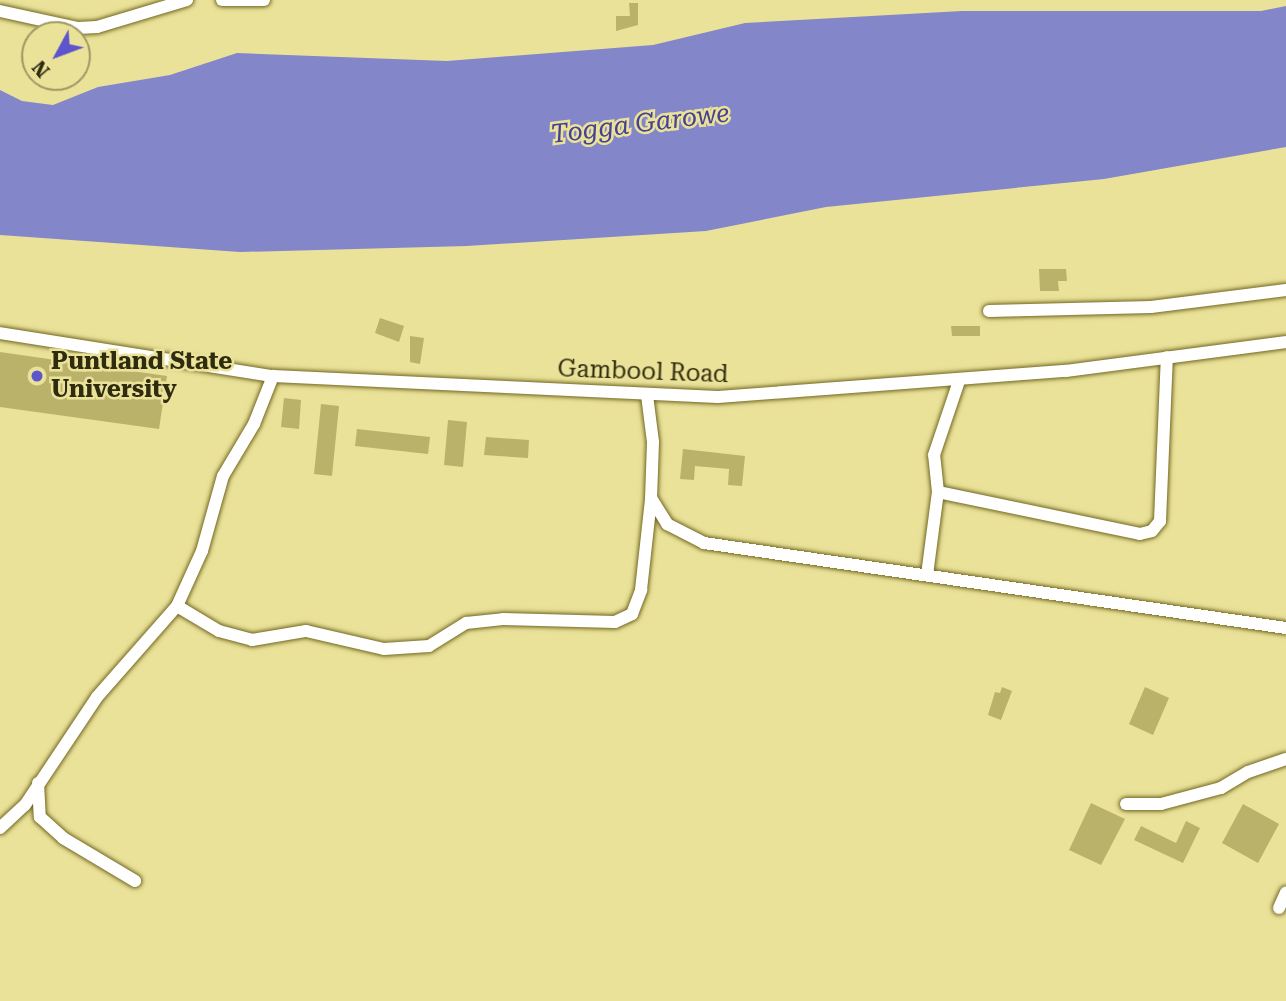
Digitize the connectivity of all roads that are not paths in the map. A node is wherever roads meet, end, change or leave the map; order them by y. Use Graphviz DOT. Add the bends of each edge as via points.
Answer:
graph roads {
  1 [pos="187,0"];
  2 [pos="222,0"];
  3 [pos="264,0"];
  4 [pos="0,11"];
  5 [pos="1286,290"];
  6 [pos="989,311"];
  7 [pos="0,332"];
  8 [pos="1286,342"];
  9 [pos="1167,357"];
  10 [pos="273,376"];
  11 [pos="959,381"];
  12 [pos="647,395"];
  13 [pos="938,492"];
  14 [pos="651,498"];
  15 [pos="927,575"];
  16 [pos="177,606"];
  17 [pos="1286,628"];
  18 [pos="1286,759"];
  19 [pos="38,782"];
  20 [pos="1126,804"];
  21 [pos="0,828"];
  22 [pos="135,881"];
  23 [pos="1286,892"];
  24 [pos="1279,908"];
  1 -- 4 [label="street" via="97,27 78,28"];
  2 -- 3 [label="street"];
  5 -- 6 [label="street" via="1151,307"];
  7 -- 10 [label="street, Gambool Road"];
  8 -- 9 [label="street, Gambool Road"];
  9 -- 11 [label="street, Gambool Road"];
  9 -- 13 [label="street" via="1160,522 1152,531 1140,534"];
  10 -- 12 [label="street, Gambool Road"];
  10 -- 16 [label="street" via="254,424 223,476 202,551"];
  11 -- 12 [label="street, Gambool Road" via="759,396"];
  11 -- 13 [label="street" via="934,455"];
  12 -- 14 [label="street" via="653,442"];
  13 -- 15 [label="street"];
  14 -- 15 [label="street" via="667,524 705,543"];
  14 -- 16 [label="street" via="641,590 632,614 615,622 503,619 466,623 429,646 384,649 306,631 252,640 219,631"];
  15 -- 17 [label="street"];
  16 -- 19 [label="street" via="97,697 80,729"];
  18 -- 20 [label="street" via="1248,772 1221,788 1161,804"];
  19 -- 21 [label="street" via="25,805"];
  19 -- 22 [label="street" via="40,817 62,838"];
  23 -- 24 [label="street"];
}
